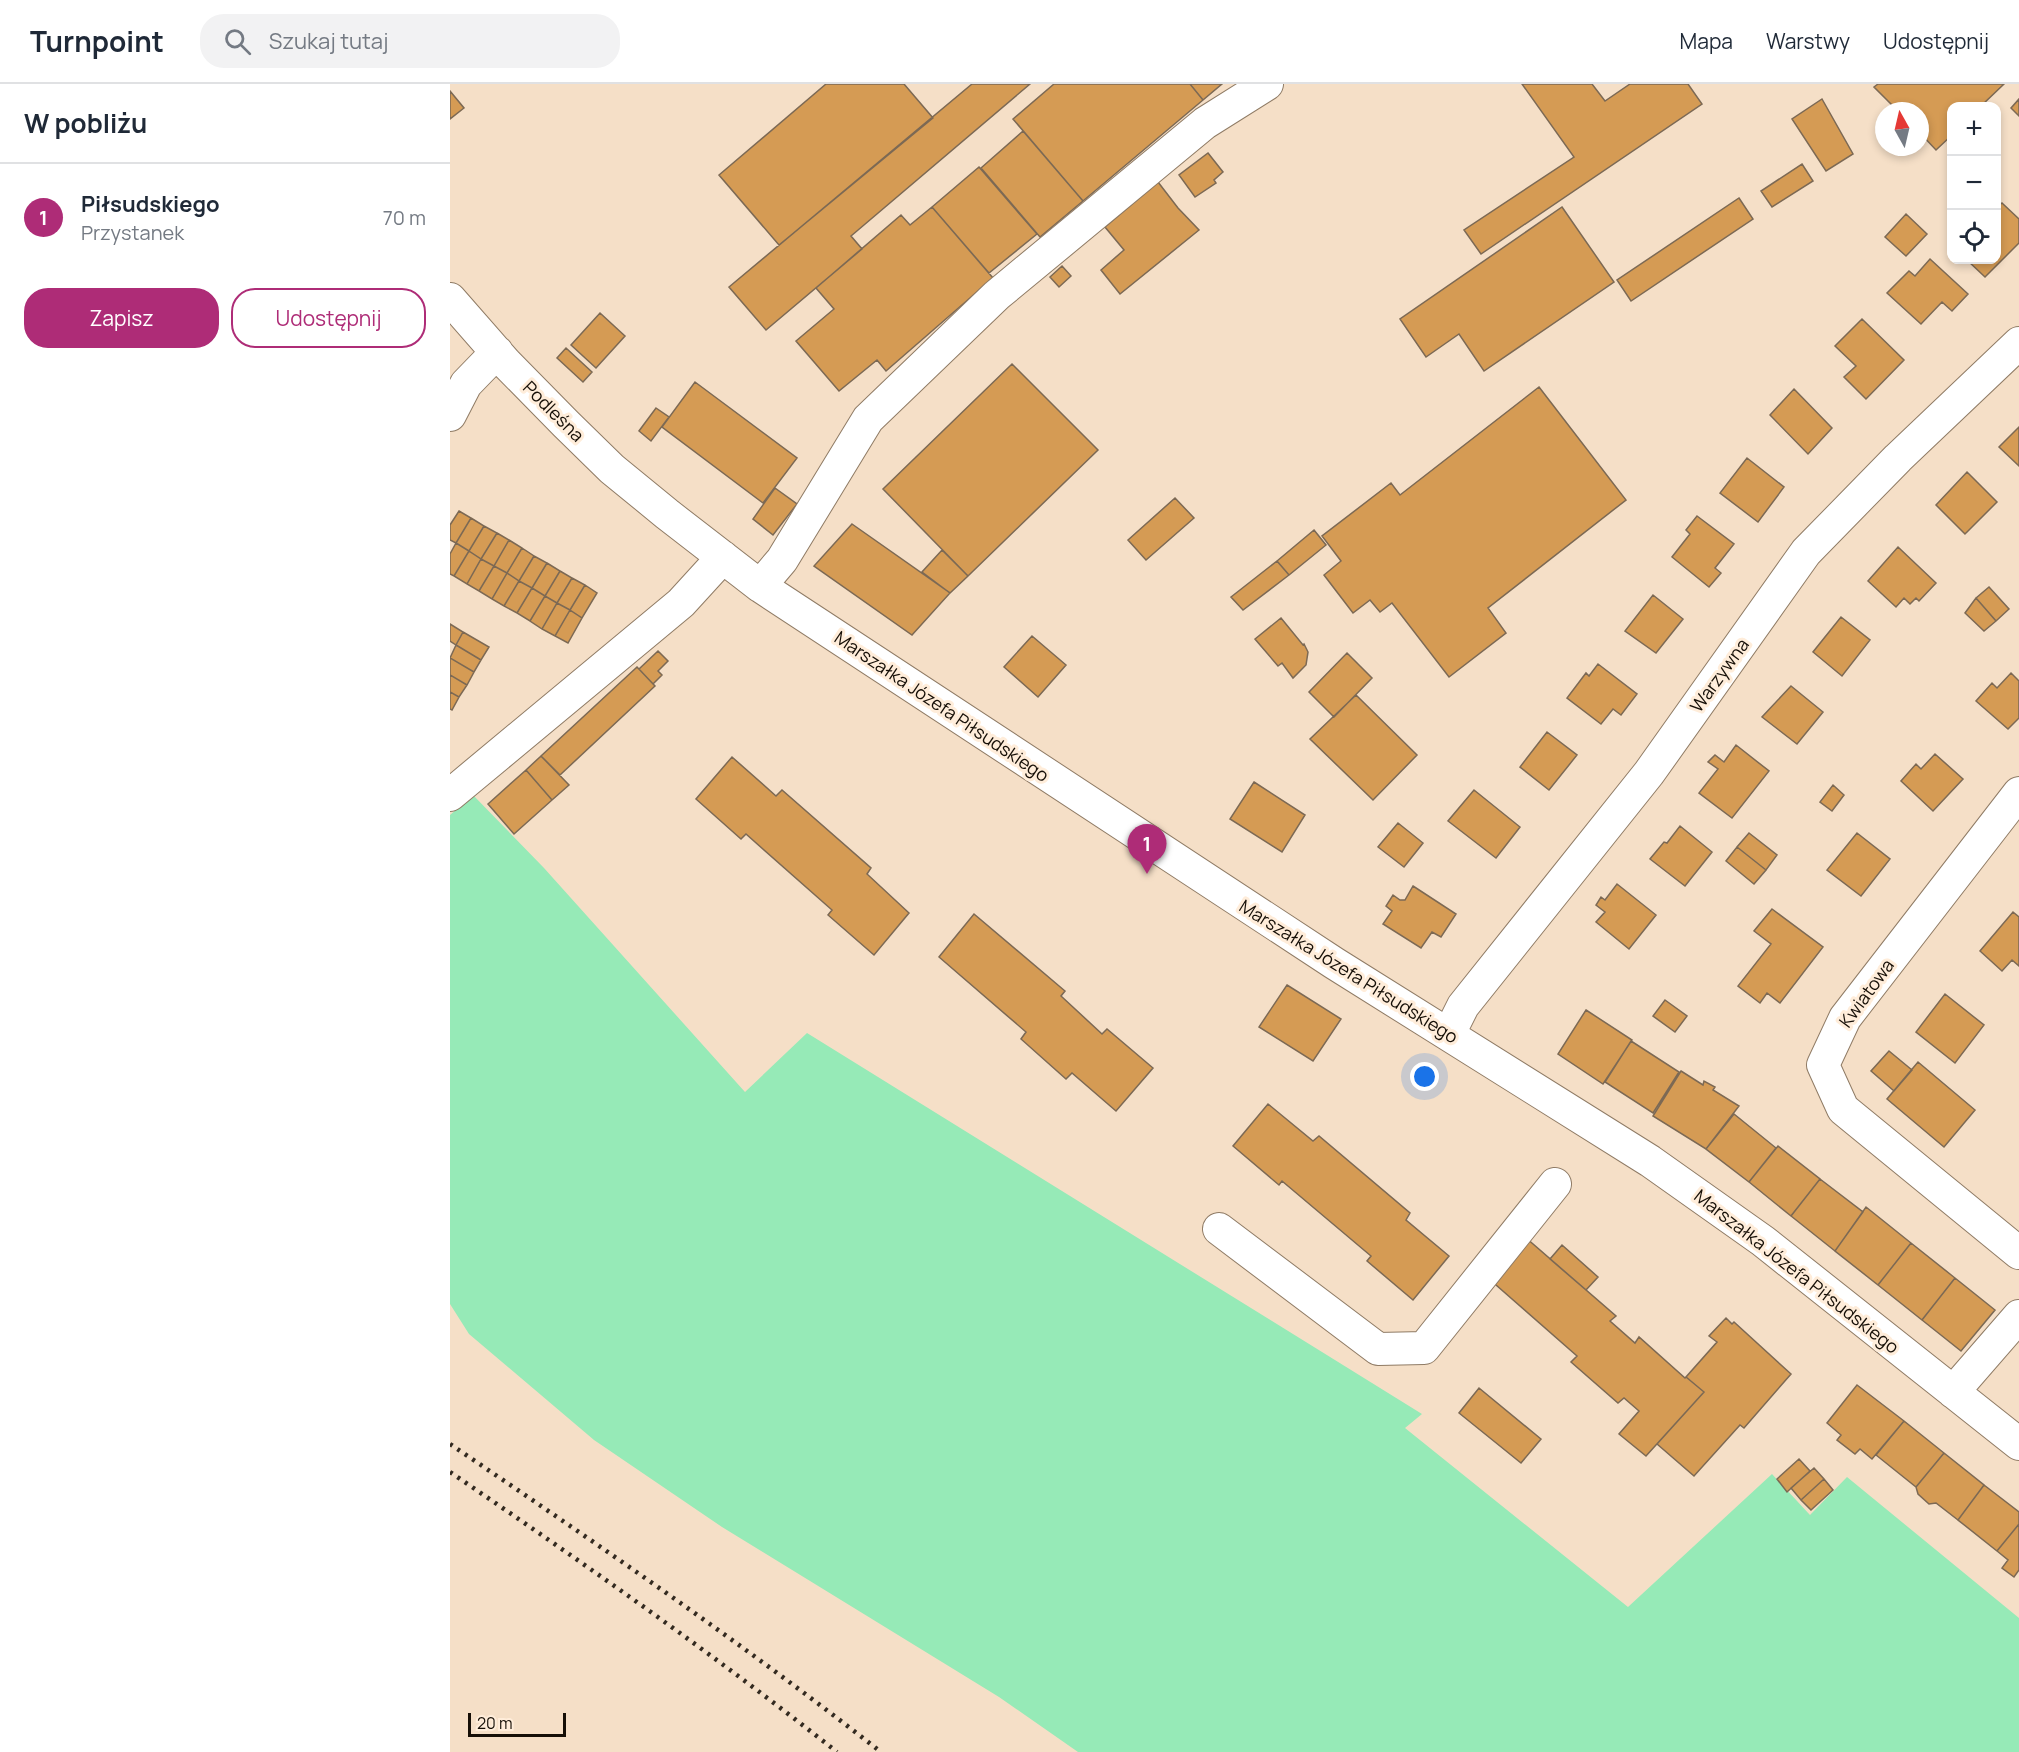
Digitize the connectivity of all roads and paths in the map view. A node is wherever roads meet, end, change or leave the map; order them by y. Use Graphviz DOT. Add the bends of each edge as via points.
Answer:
graph roads {
  1 [pos="1267,84"];
  2 [pos="450,299"];
  3 [pos="2019,343"];
  4 [pos="497,351"];
  5 [pos="450,415"];
  6 [pos="667,514"];
  7 [pos="723,557"];
  8 [pos="760,586"];
  9 [pos="2019,793"];
  10 [pos="450,795"];
  11 [pos="1449,1034"];
  12 [pos="1555,1184"];
  13 [pos="1219,1229"];
  14 [pos="2019,1253"];
  15 [pos="2019,1316"];
  16 [pos="1953,1392"];
  17 [pos="2019,1444"];
  1 -- 8 [label="street" via="1205,123 997,296 868,419 782,560"];
  2 -- 4 [label="street, Podleśna"];
  3 -- 11 [label="street, Warzywna" via="1806,552 1649,773 1463,1006"];
  4 -- 5 [label="street" via="466,384"];
  4 -- 6 [label="street, Podleśna" via="573,432"];
  6 -- 7 [label="street, Marszałka Józefa Piłsudskiego"];
  7 -- 8 [label="street, Marszałka Józefa Piłsudskiego"];
  7 -- 10 [label="street" via="681,603"];
  8 -- 11 [label="street, Marszałka Józefa Piłsudskiego" via="1277,927"];
  9 -- 14 [label="street, Kwiatowa" via="1845,1018 1823,1065 1843,1109"];
  11 -- 16 [label="street, Marszałka Józefa Piłsudskiego" via="1650,1161 1754,1234"];
  12 -- 13 [label="street" via="1424,1348 1378,1349"];
  15 -- 16 [label="street"];
  16 -- 17 [label="street, Marszałka Józefa Piłsudskiego"];
}
